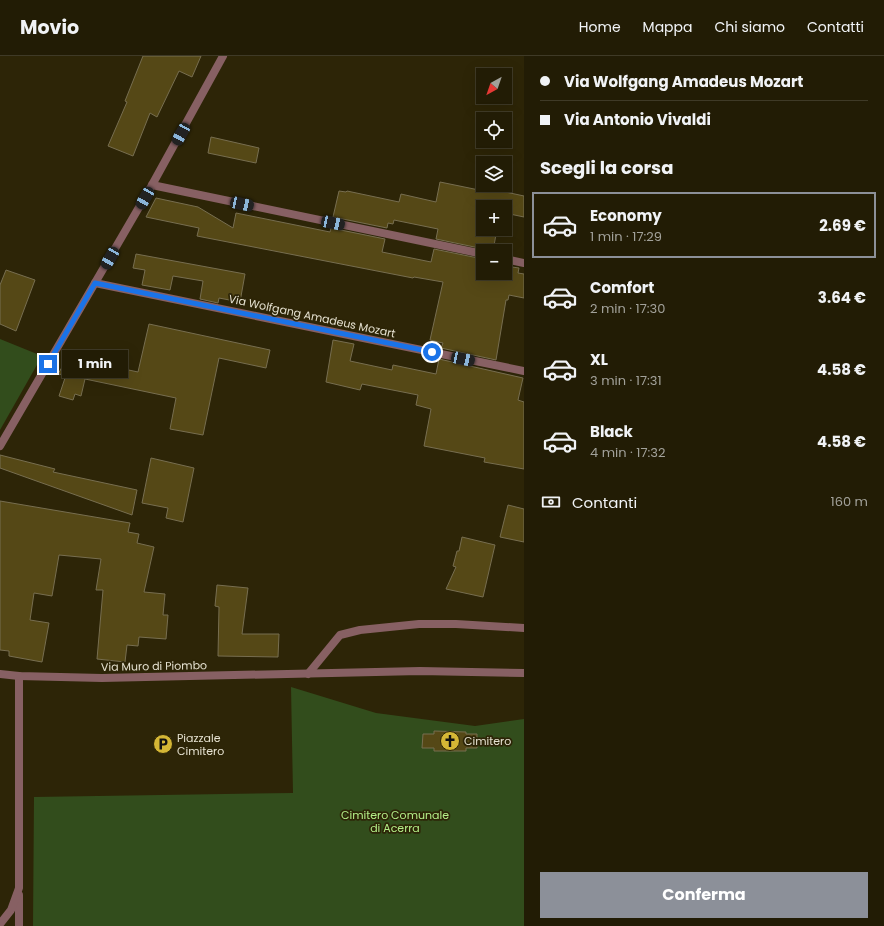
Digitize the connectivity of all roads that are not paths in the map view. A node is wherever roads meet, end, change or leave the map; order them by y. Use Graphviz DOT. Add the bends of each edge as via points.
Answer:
graph roads {
  1 [pos="223,56"];
  2 [pos="152,185"];
  3 [pos="476,253"];
  4 [pos="512,260"];
  5 [pos="524,263"];
  6 [pos="95,283"];
  7 [pos="524,372"];
  8 [pos="0,446"];
  9 [pos="524,628"];
  10 [pos="524,672"];
  11 [pos="0,674"];
  12 [pos="308,674"];
  13 [pos="19,676"];
  14 [pos="19,888"];
  15 [pos="0,924"];
  16 [pos="19,926"];
  1 -- 2 [label="street"];
  2 -- 3 [label="street"];
  2 -- 6 [label="street"];
  4 -- 5 [label="street"];
  6 -- 7 [label="street, Via Wolfgang Amadeus Mozart"];
  6 -- 8 [label="street"];
  9 -- 12 [label="street" via="419,624 360,630 340,635"];
  10 -- 12 [label="street, Via Muro di Piombo"];
  11 -- 13 [label="street, Via Muro di Piombo"];
  12 -- 13 [label="street, Via Muro di Piombo" via="102,678"];
  13 -- 14 [label="street"];
  14 -- 15 [label="street" via="11,910"];
  14 -- 16 [label="street"];
}
